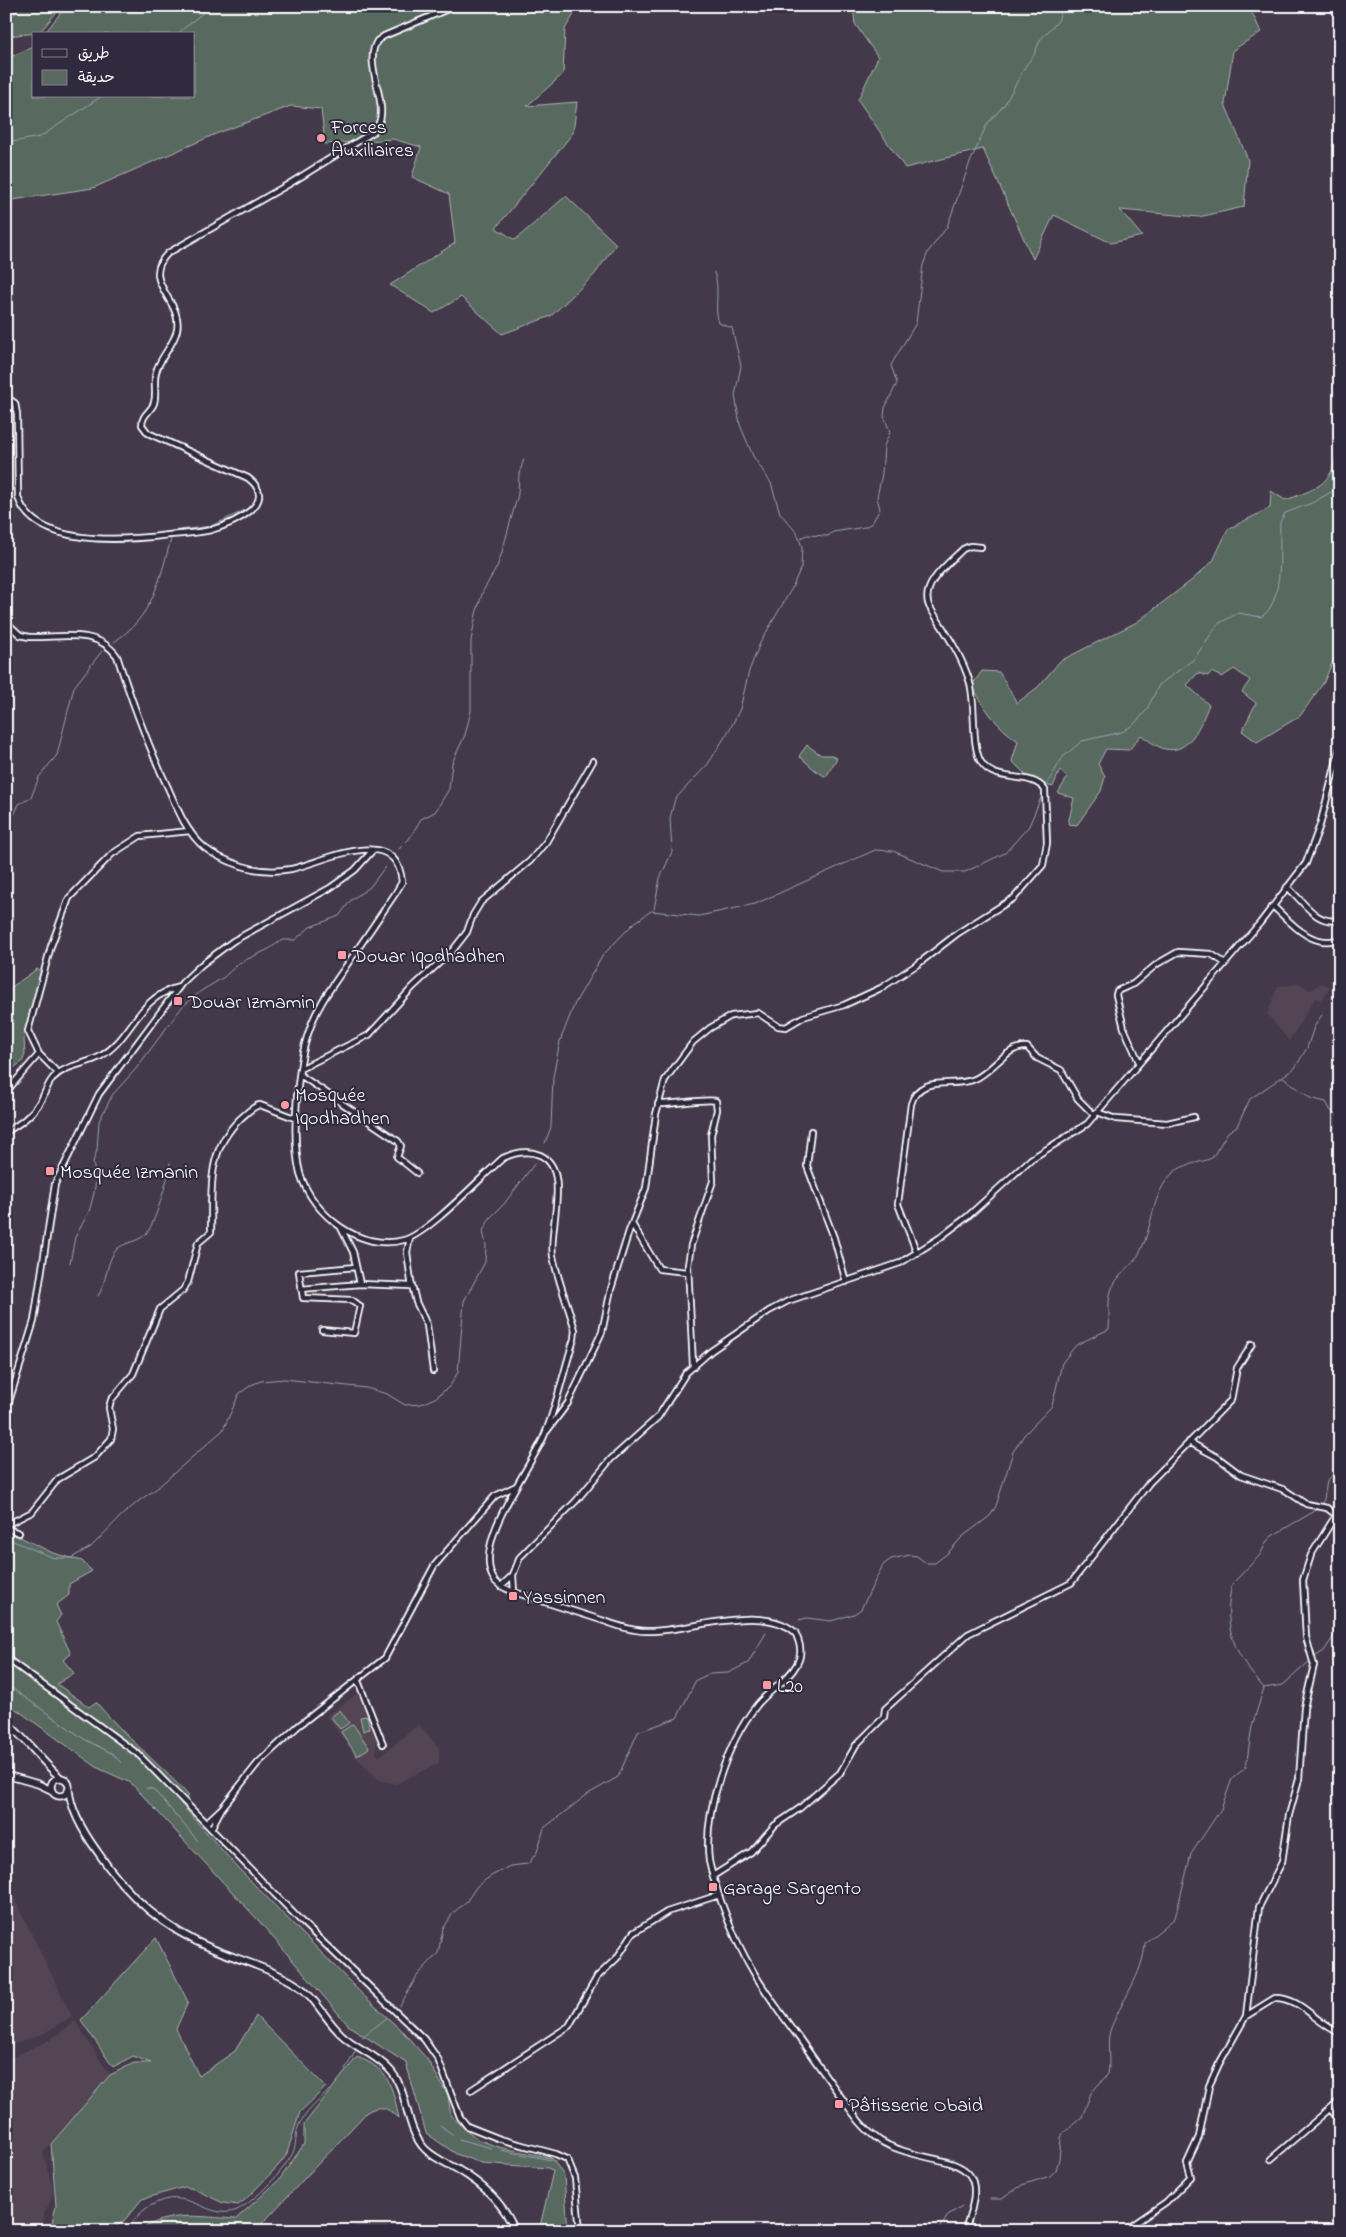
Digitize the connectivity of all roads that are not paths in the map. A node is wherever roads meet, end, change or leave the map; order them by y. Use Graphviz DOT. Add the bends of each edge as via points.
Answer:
graph roads {
  1 [pos="455,6"];
  2 [pos="6,397"];
  3 [pos="981,547"];
  4 [pos="6,622"];
  5 [pos="1340,748"];
  6 [pos="593,760"];
  7 [pos="190,831"];
  8 [pos="373,849"];
  9 [pos="1287,887"];
  10 [pos="1272,906"];
  11 [pos="1340,920"];
  12 [pos="1340,939"];
  13 [pos="1225,963"];
  14 [pos="179,987"];
  15 [pos="38,1054"];
  16 [pos="1139,1062"];
  17 [pos="300,1072"];
  18 [pos="58,1073"];
  19 [pos="6,1092"];
  20 [pos="658,1104"];
  21 [pos="1096,1114"];
  22 [pos="1194,1117"];
  23 [pos="297,1119"];
  24 [pos="811,1131"];
  25 [pos="6,1132"];
  26 [pos="417,1173"];
  27 [pos="632,1224"];
  28 [pos="341,1228"];
  29 [pos="410,1238"];
  30 [pos="918,1253"];
  31 [pos="356,1267"];
  32 [pos="687,1272"];
  33 [pos="846,1282"];
  34 [pos="360,1284"];
  35 [pos="412,1286"];
  36 [pos="301,1290"];
  37 [pos="322,1330"];
  38 [pos="1252,1344"];
  39 [pos="693,1366"];
  40 [pos="434,1371"];
  41 [pos="6,1411"];
  42 [pos="545,1434"];
  43 [pos="1189,1442"];
  44 [pos="517,1486"];
  45 [pos="6,1527"];
  46 [pos="19,1533"];
  47 [pos="513,1575"];
  48 [pos="501,1586"];
  49 [pos="514,1592"];
  50 [pos="6,1658"];
  51 [pos="358,1681"];
  52 [pos="6,1722"];
  53 [pos="383,1744"];
  54 [pos="48,1768"];
  55 [pos="6,1775"];
  56 [pos="62,1778"];
  57 [pos="52,1782"];
  58 [pos="38,1784"];
  59 [pos="51,1790"];
  60 [pos="69,1790"];
  61 [pos="58,1796"];
  62 [pos="72,1808"];
  63 [pos="222,1808"];
  64 [pos="206,1823"];
  65 [pos="211,1829"];
  66 [pos="713,1876"];
  67 [pos="719,1895"];
  68 [pos="1246,2016"];
  69 [pos="1340,2033"];
  70 [pos="471,2090"];
  71 [pos="1340,2100"];
  72 [pos="1331,2110"];
  73 [pos="1340,2121"];
  74 [pos="1271,2159"];
  75 [pos="515,2231"];
  76 [pos="580,2231"];
  77 [pos="964,2231"];
  78 [pos="1124,2231"];
  1 -- 2 [label="street" via="377,41 373,61 381,113 379,126 373,132 160,260 157,277 175,316 176,332 156,372 155,401 145,414 142,426 148,433 256,484 258,500 252,509 210,530 122,540 59,533 47,528 21,506 18,497 17,414 15,402"];
  3 -- 20 [label="street" via="963,549 929,586 927,601 957,652 970,683 980,761 996,774 1036,782 1043,788 1047,843 1044,865 1010,902 958,933 905,973 852,1002 803,1017 786,1028 754,1012 720,1021 699,1037 676,1063 665,1080"];
  4 -- 7 [label="street" via="29,637 93,637 111,648 117,656 148,746"];
  5 -- 9 [label="street" via="1315,842 1306,863"];
  6 -- 17 [label="street" via="546,842 481,902 467,932 453,950 369,1035"];
  7 -- 8 [label="street" via="218,855 242,866 266,871 295,868 352,851"];
  7 -- 15 [label="street" via="140,836 112,854 69,898 53,938 28,1031"];
  8 -- 14 [label="street" via="330,888 233,941"];
  8 -- 17 [label="street" via="390,855 398,863 402,882 320,1006 309,1031"];
  9 -- 10 [label="street"];
  9 -- 11 [label="street" via="1320,919 1328,922"];
  10 -- 12 [label="street" via="1307,936 1319,941"];
  10 -- 13 [label="street"];
  13 -- 16 [label="street"];
  13 -- 16 [label="street" via="1211,954 1178,952 1133,984 1117,991 1124,1028"];
  14 -- 18 [label="street" via="152,999 121,1038 101,1056"];
  14 -- 41 [label="street" via="99,1094 60,1170 51,1199 34,1322"];
  15 -- 18 [label="street"];
  15 -- 19 [label="street"];
  16 -- 21 [label="street"];
  17 -- 23 [label="street"];
  17 -- 26 [label="street" via="398,1141 401,1146 397,1157"];
  18 -- 25 [label="street" via="25,1121"];
  20 -- 27 [label="street" via="646,1188"];
  20 -- 32 [label="street" via="711,1099 718,1107 710,1135 713,1181 692,1245"];
  21 -- 22 [label="street" via="1167,1123"];
  21 -- 30 [label="street" via="1079,1130 1031,1159 967,1217"];
  21 -- 30 [label="street" via="1078,1099 1062,1070 1037,1058 1027,1047 1010,1052 975,1079 937,1082 919,1089 911,1104 898,1204"];
  23 -- 28 [label="street" via="302,1180 322,1209"];
  23 -- 45 [label="street" via="260,1105 246,1113 225,1135 210,1181 211,1232 199,1241 188,1282 160,1308 133,1374 111,1400 111,1439 95,1457 58,1479 32,1512"];
  24 -- 33 [label="street" via="807,1166 832,1232"];
  27 -- 32 [label="street" via="659,1269"];
  27 -- 42 [label="street" via="593,1355 568,1404"];
  28 -- 29 [label="street" via="373,1242"];
  28 -- 31 [label="street" via="353,1252"];
  29 -- 35 [label="street" via="407,1252"];
  29 -- 42 [label="street" via="428,1227 503,1158 512,1154 534,1153 550,1163 555,1171 557,1193 553,1256 575,1330"];
  30 -- 33 [label="street" via="892,1267"];
  31 -- 34 [label="street"];
  31 -- 36 [label="street" via="299,1272"];
  32 -- 39 [label="street"];
  33 -- 39 [label="street" via="779,1306"];
  34 -- 35 [label="street"];
  34 -- 36 [label="street"];
  35 -- 40 [label="street" via="428,1324"];
  36 -- 37 [label="street" via="304,1298 352,1300 360,1306 354,1333"];
  38 -- 43 [label="street" via="1236,1368 1230,1400"];
  39 -- 47 [label="street" via="658,1417 611,1459 576,1501 520,1556"];
  42 -- 44 [label="street"];
  43 -- 66 [label="street" via="1149,1483 1071,1583 968,1634 885,1709 884,1717 856,1745 840,1773 775,1825 751,1852"];
  43 -- 68 [label="street" via="1241,1475 1285,1490 1306,1504 1336,1515 1312,1555 1302,1586 1306,1637 1314,1662 1304,1708 1299,1779 1289,1815 1282,1862 1259,1908"];
  44 -- 48 [label="street" via="501,1517 490,1552 491,1572"];
  44 -- 51 [label="street" via="495,1496 434,1566 385,1658"];
  45 -- 46 [label="street"];
  47 -- 48 [label="street"];
  47 -- 49 [label="street"];
  48 -- 49 [label="street"];
  49 -- 66 [label="street" via="645,1631 739,1620 780,1623 795,1632 801,1656 752,1712 736,1739 719,1782 709,1835"];
  50 -- 64 [label="street" via="138,1754"];
  51 -- 53 [label="street"];
  51 -- 63 [label="street" via="297,1727 258,1763"];
  52 -- 54 [label="main road"];
  54 -- 56 [label="main road"];
  54 -- 57 [label="main road"];
  55 -- 58 [label="main road"];
  56 -- 57 [label="main road"];
  56 -- 60 [label="main road" via="68,1782"];
  57 -- 58 [label="main road"];
  57 -- 59 [label="main road"];
  58 -- 59 [label="main road"];
  59 -- 61 [label="main road"];
  60 -- 61 [label="main road" via="64,1796"];
  60 -- 62 [label="main road"];
  61 -- 62 [label="main road"];
  62 -- 75 [label="main road" via="112,1872 148,1910 195,1941 295,1984 312,1998 342,2036 390,2069 420,2144 490,2192"];
  63 -- 64 [label="street"];
  63 -- 65 [label="street"];
  64 -- 65 [label="street"];
  65 -- 76 [label="street" via="424,2039 438,2059 460,2117 468,2126 568,2159 575,2178"];
  66 -- 67 [label="street"];
  67 -- 70 [label="street" via="667,1912 633,1933 620,1954 597,1977 569,2026"];
  67 -- 77 [label="street" via="749,1969 870,2134 890,2146 958,2165 970,2177 975,2201"];
  68 -- 69 [label="street" via="1274,1998 1280,1998 1296,2003"];
  68 -- 78 [label="street" via="1209,2086 1199,2137 1188,2164 1191,2177 1166,2202"];
  71 -- 72 [label="street"];
  72 -- 73 [label="street"];
  72 -- 74 [label="street"];
}
